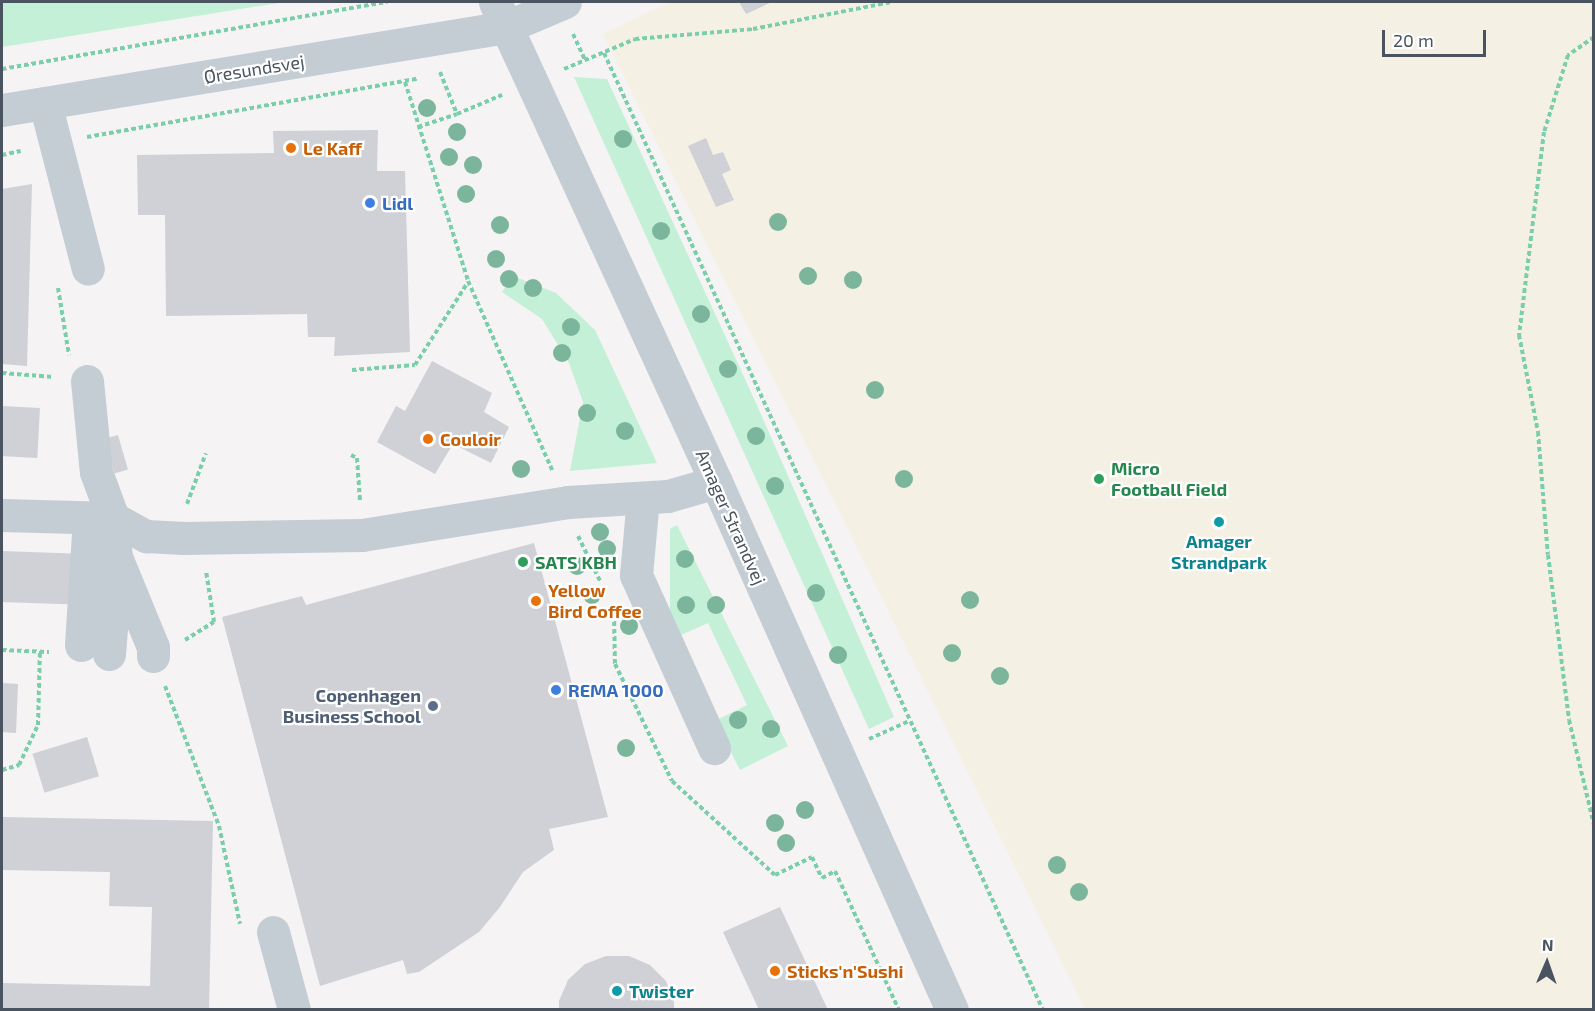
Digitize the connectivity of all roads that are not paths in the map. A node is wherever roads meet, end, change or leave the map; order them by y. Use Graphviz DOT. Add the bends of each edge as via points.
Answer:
graph roads {
  1 [pos="564,2"];
  2 [pos="500,14"];
  3 [pos="45,103"];
  4 [pos="2,110"];
  5 [pos="88,269"];
  6 [pos="87,381"];
  7 [pos="716,482"];
  8 [pos="643,498"];
  9 [pos="2,515"];
  10 [pos="101,518"];
  11 [pos="116,557"];
  12 [pos="153,656"];
  13 [pos="714,748"];
  14 [pos="273,932"];
  15 [pos="294,1010"];
  16 [pos="952,1010"];
  1 -- 2 [label="street"];
  2 -- 3 [label="street, Øresundsvej" via="427,40"];
  2 -- 7 [label="street, Amager Strandvej"];
  3 -- 4 [label="street, Øresundsvej"];
  3 -- 5 [label="street"];
  6 -- 10 [label="street"];
  7 -- 8 [label="street" via="668,496"];
  7 -- 16 [label="street, Amager Strandvej"];
  8 -- 10 [label="street" via="568,502 249,551 175,536 146,536"];
  8 -- 13 [label="street" via="636,575"];
  9 -- 10 [label="street"];
  10 -- 11 [label="street"];
  10 -- 11 [label="street" via="95,650"];
  11 -- 12 [label="street" via="153,647"];
  14 -- 15 [label="street"];
}
